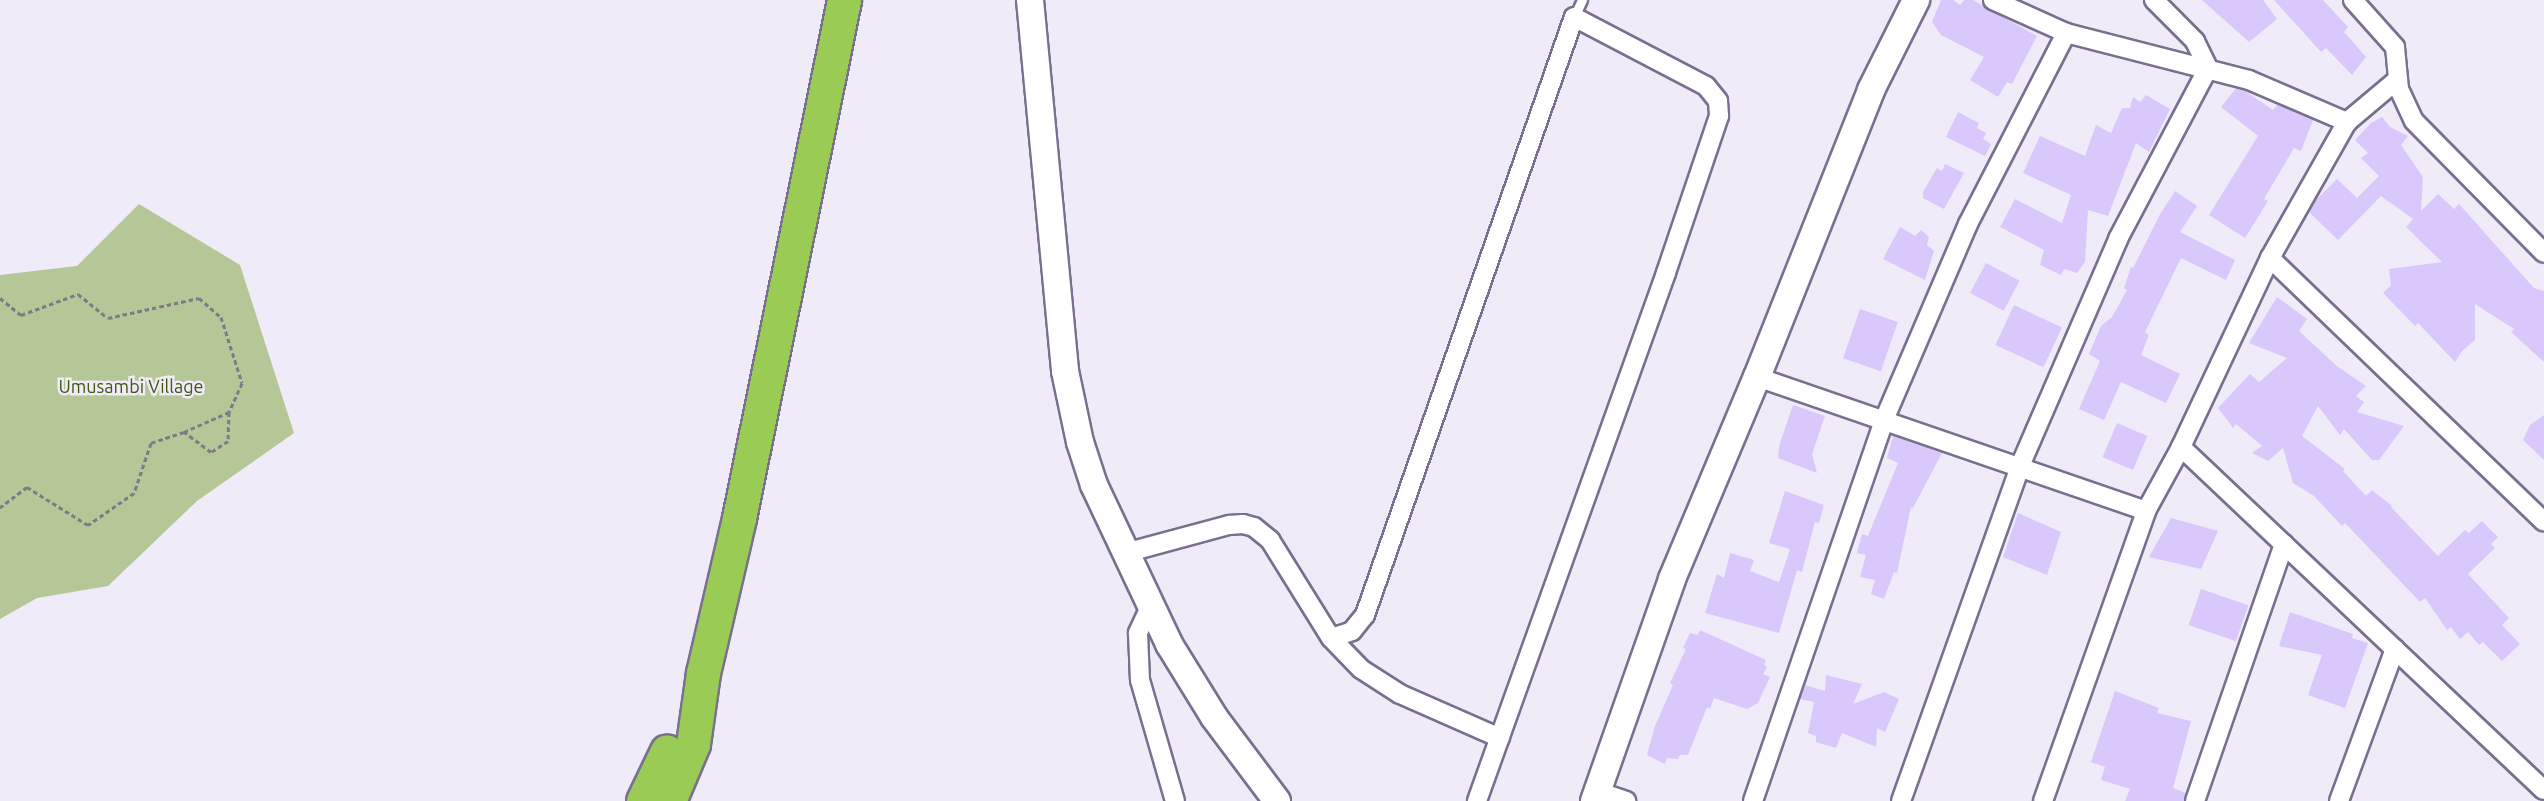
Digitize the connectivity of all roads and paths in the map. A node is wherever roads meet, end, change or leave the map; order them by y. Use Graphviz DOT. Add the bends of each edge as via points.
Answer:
graph roads {
  1 [pos="844,0"];
  2 [pos="1030,0"];
  3 [pos="1582,0"];
  4 [pos="1916,0"];
  5 [pos="1993,0"];
  6 [pos="2154,0"];
  7 [pos="2354,0"];
  8 [pos="1574,17"];
  9 [pos="2066,33"];
  10 [pos="2208,68"];
  11 [pos="2398,79"];
  12 [pos="2347,122"];
  13 [pos="2544,253"];
  14 [pos="2270,258"];
  15 [pos="0,298"];
  16 [pos="1757,377"];
  17 [pos="229,412"];
  18 [pos="1884,420"];
  19 [pos="184,432"];
  20 [pos="2181,447"];
  21 [pos="2020,466"];
  22 [pos="0,507"];
  23 [pos="2146,512"];
  24 [pos="2544,522"];
  25 [pos="2284,544"];
  26 [pos="1125,553"];
  27 [pos="1150,607"];
  28 [pos="1331,638"];
  29 [pos="2395,649"];
  30 [pos="703,673"];
  31 [pos="1500,738"];
  32 [pos="2544,790"];
  33 [pos="1595,796"];
  34 [pos="643,801"];
  35 [pos="669,801"];
  36 [pos="1175,801"];
  37 [pos="1277,801"];
  38 [pos="1477,801"];
  39 [pos="1626,801"];
  40 [pos="1753,801"];
  41 [pos="1901,801"];
  42 [pos="2043,801"];
  43 [pos="2195,801"];
  44 [pos="2339,801"];
  1 -- 30 [label="highway" via="739,518"];
  2 -- 26 [label="street" via="1065,371 1094,485"];
  3 -- 8 [label="lane"];
  4 -- 16 [label="street" via="1871,90"];
  5 -- 9 [label="street"];
  6 -- 10 [label="street" via="2195,41"];
  7 -- 11 [label="street" via="2395,47"];
  8 -- 28 [label="street" via="1365,615 1352,631"];
  8 -- 31 [label="street" via="1706,87 1720,108 1666,273"];
  9 -- 10 [label="street"];
  9 -- 18 [label="street" via="1968,224"];
  10 -- 12 [label="street" via="2249,80"];
  10 -- 21 [label="street" via="2118,238"];
  11 -- 12 [label="street"];
  11 -- 13 [label="street" via="2402,99 2414,121"];
  12 -- 14 [label="street"];
  14 -- 20 [label="street"];
  14 -- 24 [label="street"];
  15 -- 17 [label="path" via="21,315 78,294 108,318 199,298 221,318 242,383"];
  16 -- 18 [label="street"];
  16 -- 33 [label="street" via="1672,579"];
  17 -- 19 [label="path"];
  17 -- 19 [label="path" via="228,441 211,452"];
  18 -- 21 [label="street"];
  18 -- 40 [label="street"];
  19 -- 22 [label="path" via="151,443 134,493 88,525 27,487"];
  20 -- 23 [label="street"];
  20 -- 25 [label="street"];
  21 -- 23 [label="street"];
  21 -- 41 [label="street"];
  23 -- 42 [label="street"];
  25 -- 29 [label="street"];
  25 -- 43 [label="street"];
  26 -- 27 [label="street"];
  26 -- 28 [label="street" via="1229,525 1254,527 1270,540"];
  27 -- 36 [label="street" via="1138,633 1140,680"];
  27 -- 37 [label="street" via="1198,692"];
  28 -- 31 [label="street" via="1361,669 1400,694"];
  29 -- 32 [label="street"];
  29 -- 44 [label="street"];
  30 -- 34 [label="highway"];
  30 -- 35 [label="highway" via="693,744"];
  31 -- 38 [label="street"];
  33 -- 39 [label="street"];
}
